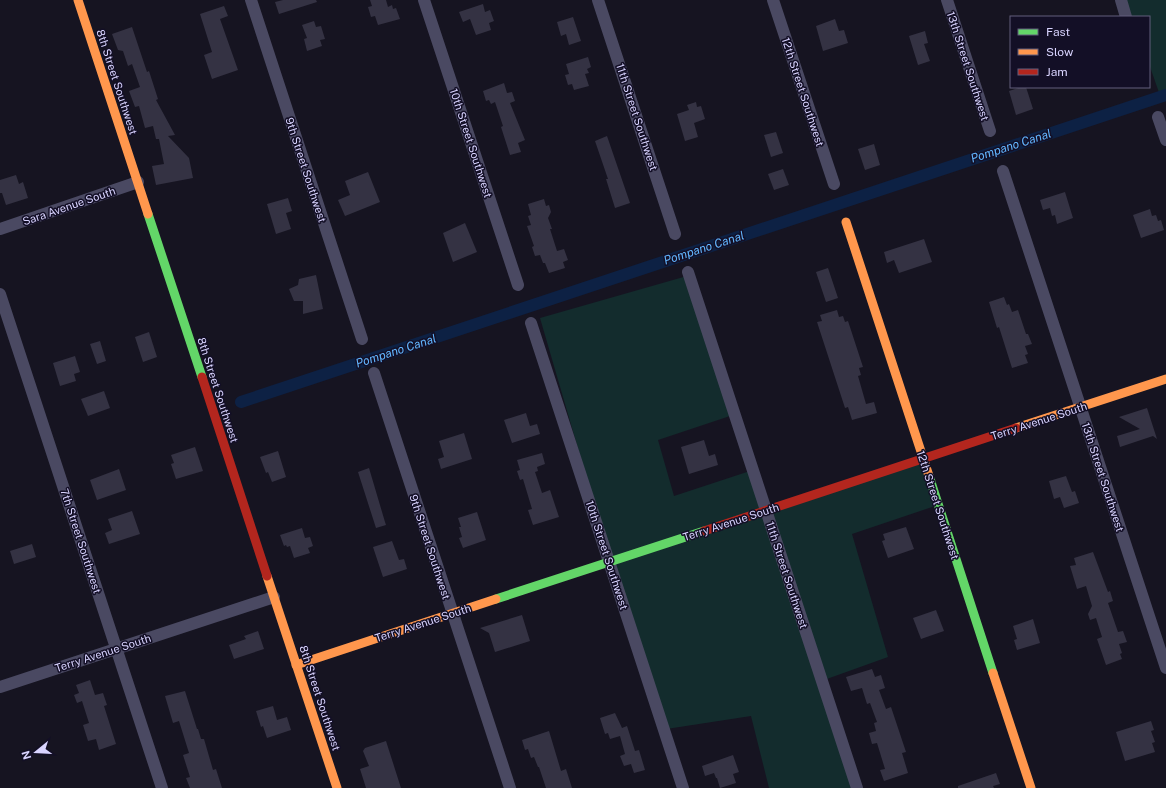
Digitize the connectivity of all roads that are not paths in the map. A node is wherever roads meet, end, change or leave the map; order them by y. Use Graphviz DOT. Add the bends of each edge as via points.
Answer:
graph roads {
  1 [pos="78,0"];
  2 [pos="251,0"];
  3 [pos="424,0"];
  4 [pos="598,0"];
  5 [pos="773,0"];
  6 [pos="947,0"];
  7 [pos="1121,0"];
  8 [pos="1126,16"];
  9 [pos="1158,117"];
  10 [pos="990,131"];
  11 [pos="1166,140"];
  12 [pos="1003,171"];
  13 [pos="138,182"];
  14 [pos="834,184"];
  15 [pos="846,222"];
  16 [pos="0,229"];
  17 [pos="675,234"];
  18 [pos="688,272"];
  19 [pos="518,285"];
  20 [pos="0,294"];
  21 [pos="531,323"];
  22 [pos="362,339"];
  23 [pos="374,374"];
  24 [pos="1166,379"];
  25 [pos="1081,408"];
  26 [pos="923,459"];
  27 [pos="766,510"];
  28 [pos="610,563"];
  29 [pos="274,597"];
  30 [pos="452,614"];
  31 [pos="116,648"];
  32 [pos="296,665"];
  33 [pos="1166,668"];
  34 [pos="0,687"];
  35 [pos="162,788"];
  36 [pos="337,788"];
  37 [pos="510,788"];
  38 [pos="683,788"];
  39 [pos="857,788"];
  40 [pos="1032,788"];
  1 -- 13 [label="street, 8th Street Southwest"];
  2 -- 22 [label="street, 9th Street Southwest"];
  3 -- 19 [label="street, 10th Street Southwest"];
  4 -- 17 [label="street, 11th Street Southwest"];
  5 -- 14 [label="street, 12th Street Southwest"];
  6 -- 10 [label="street, 13th Street Southwest"];
  7 -- 8 [label="street"];
  9 -- 11 [label="street"];
  12 -- 25 [label="street, 13th Street Southwest"];
  13 -- 16 [label="street, Sara Avenue South"];
  13 -- 29 [label="street, 8th Street Southwest"];
  15 -- 26 [label="street, 12th Street Southwest"];
  18 -- 27 [label="street, 11th Street Southwest"];
  20 -- 31 [label="street, 7th Street Southwest"];
  21 -- 28 [label="street, 10th Street Southwest"];
  23 -- 30 [label="street, 9th Street Southwest"];
  24 -- 25 [label="street, Terry Avenue South"];
  25 -- 26 [label="street, Terry Avenue South"];
  25 -- 33 [label="street, 13th Street Southwest"];
  26 -- 27 [label="street, Terry Avenue South"];
  26 -- 40 [label="street, 12th Street Southwest"];
  27 -- 28 [label="street, Terry Avenue South"];
  27 -- 39 [label="street, 11th Street Southwest"];
  28 -- 30 [label="street, Terry Avenue South"];
  28 -- 38 [label="street, 10th Street Southwest"];
  29 -- 31 [label="street, Terry Avenue South"];
  29 -- 32 [label="street, 8th Street Southwest"];
  30 -- 32 [label="street, Terry Avenue South"];
  30 -- 37 [label="street, 9th Street Southwest"];
  31 -- 34 [label="street, Terry Avenue South"];
  31 -- 35 [label="street, 7th Street Southwest"];
  32 -- 36 [label="street, 8th Street Southwest"];
}
